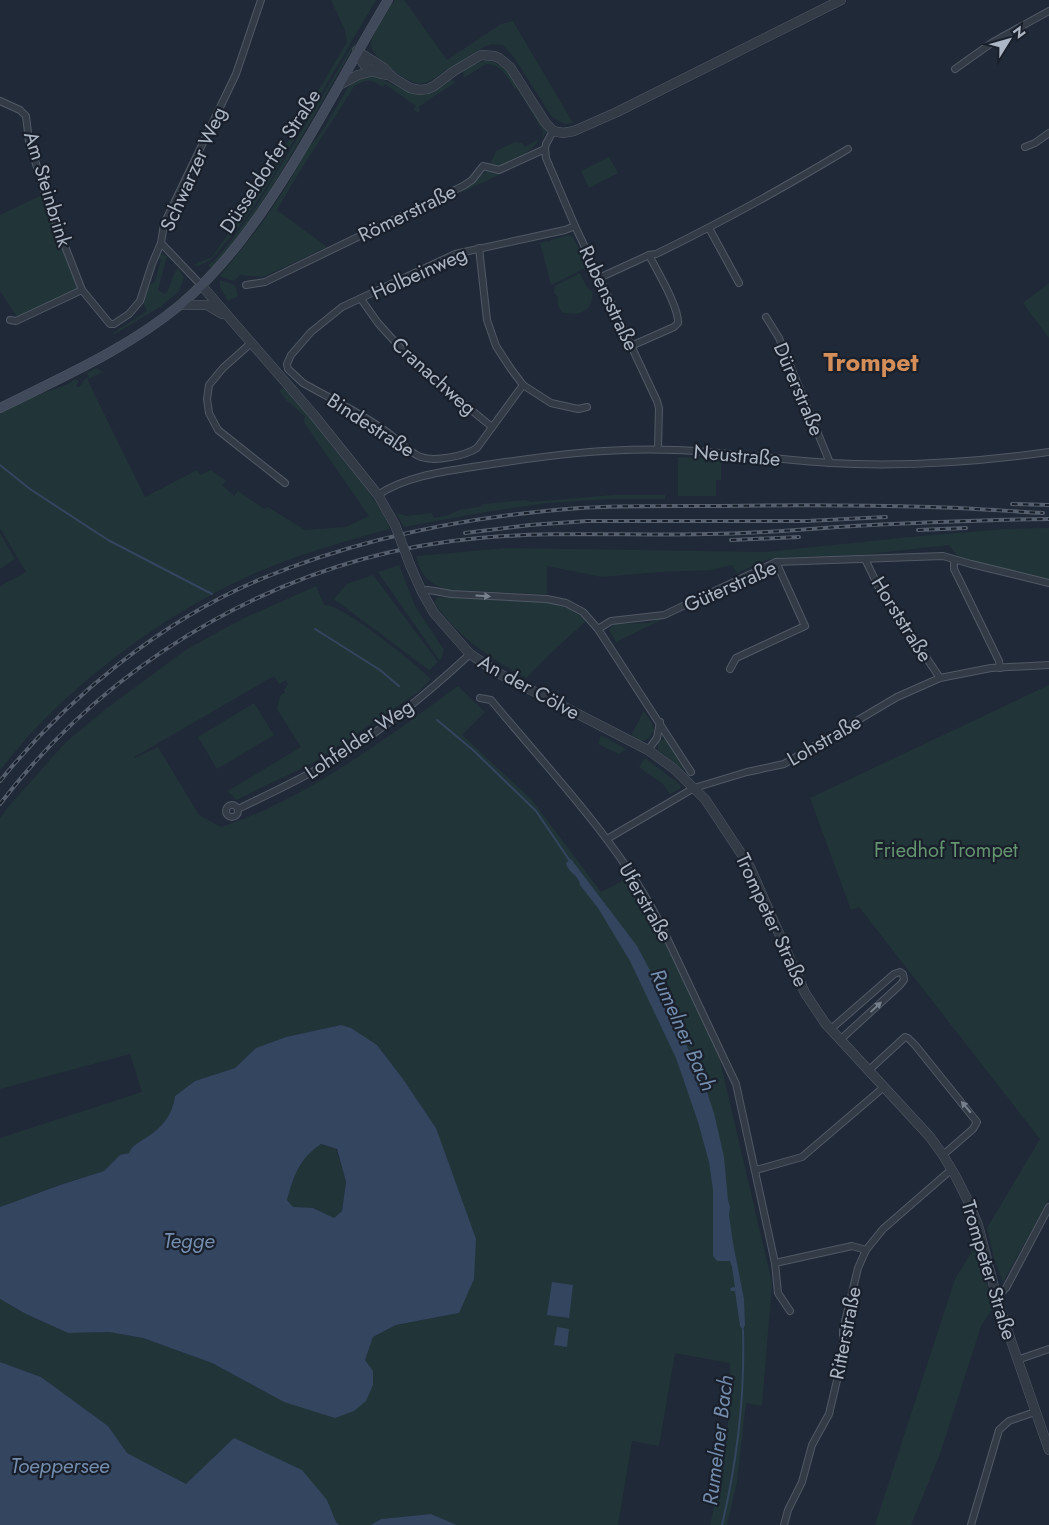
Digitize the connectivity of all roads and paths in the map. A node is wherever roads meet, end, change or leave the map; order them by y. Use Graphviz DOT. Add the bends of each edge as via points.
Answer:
graph roads {
  1 [pos="261,0"];
  2 [pos="388,0"];
  3 [pos="841,0"];
  4 [pos="1049,11"];
  5 [pos="357,51"];
  6 [pos="955,69"];
  7 [pos="370,72"];
  8 [pos="392,76"];
  9 [pos="339,85"];
  10 [pos="0,101"];
  11 [pos="553,131"];
  12 [pos="1049,133"];
  13 [pos="1025,147"];
  14 [pos="545,149"];
  15 [pos="848,149"];
  16 [pos="576,226"];
  17 [pos="709,228"];
  18 [pos="161,243"];
  19 [pos="479,248"];
  20 [pos="649,255"];
  21 [pos="599,278"];
  22 [pos="739,283"];
  23 [pos="246,285"];
  24 [pos="202,286"];
  25 [pos="82,290"];
  26 [pos="361,299"];
  27 [pos="180,305"];
  28 [pos="766,317"];
  29 [pos="10,320"];
  30 [pos="110,324"];
  31 [pos="241,332"];
  32 [pos="251,343"];
  33 [pos="631,346"];
  34 [pos="288,364"];
  35 [pos="523,385"];
  36 [pos="587,407"];
  37 [pos="0,408"];
  38 [pos="492,427"];
  39 [pos="658,450"];
  40 [pos="1049,452"];
  41 [pos="830,463"];
  42 [pos="285,483"];
  43 [pos="378,495"];
  44 [pos="865,559"];
  45 [pos="954,560"];
  46 [pos="776,562"];
  47 [pos="1049,583"];
  48 [pos="422,592"];
  49 [pos="598,629"];
  50 [pos="470,654"];
  51 [pos="1049,665"];
  52 [pos="1000,668"];
  53 [pos="730,669"];
  54 [pos="940,678"];
  55 [pos="480,698"];
  56 [pos="660,722"];
  57 [pos="648,750"];
  58 [pos="691,772"];
  59 [pos="694,788"];
  60 [pos="238,808"];
  61 [pos="607,839"];
  62 [pos="831,1029"];
  63 [pos="840,1040"];
  64 [pos="868,1071"];
  65 [pos="884,1087"];
  66 [pos="943,1155"];
  67 [pos="952,1169"];
  68 [pos="756,1170"];
  69 [pos="1049,1206"];
  70 [pos="866,1250"];
  71 [pos="774,1263"];
  72 [pos="997,1296"];
  73 [pos="790,1311"];
  74 [pos="1049,1349"];
  75 [pos="1017,1360"];
  76 [pos="1035,1412"];
  77 [pos="1049,1450"];
  78 [pos="784,1525"];
  79 [pos="971,1525"];
  1 -- 18 [label="street, Schwarzer Weg" via="236,74 164,224"];
  2 -- 5 [label="main road, Düsseldorfer Straße"];
  3 -- 11 [label="street" via="574,131"];
  4 -- 6 [label="street" via="993,42"];
  5 -- 7 [label="street" via="362,65"];
  5 -- 8 [label="street"];
  5 -- 9 [label="main road, Düsseldorfer Straße"];
  7 -- 8 [label="street"];
  7 -- 9 [label="street"];
  8 -- 11 [label="street" via="410,88 428,89 474,58 494,56 510,66"];
  9 -- 24 [label="main road, Düsseldorfer Straße" via="256,221"];
  10 -- 25 [label="street, Am Steinbrink" via="26,116 28,141"];
  11 -- 14 [label="street"];
  12 -- 13 [label="street"];
  14 -- 16 [label="street, Rubensstraße"];
  14 -- 23 [label="street, Römerstraße" via="499,170 483,166 464,186 265,282"];
  15 -- 17 [label="street"];
  16 -- 19 [label="street, Holbeinweg"];
  16 -- 21 [label="street, Rubensstraße"];
  17 -- 20 [label="street"];
  17 -- 22 [label="street"];
  18 -- 24 [label="street, An der Cölve"];
  18 -- 30 [label="street, Schwarzer Weg" via="140,300 128,314"];
  19 -- 26 [label="street, Holbeinweg" via="455,254"];
  19 -- 35 [label="street" via="487,320 496,346"];
  20 -- 21 [label="street"];
  20 -- 33 [label="street" via="679,318 674,326"];
  21 -- 33 [label="street, Rubensstraße"];
  24 -- 27 [label="main road, Düsseldorfer Straße"];
  24 -- 31 [label="street, An der Cölve"];
  25 -- 29 [label="street" via="16,321"];
  25 -- 30 [label="street, Am Steinbrink"];
  26 -- 34 [label="street, Holbeinweg" via="342,307 311,332 291,355"];
  26 -- 38 [label="street, Cranachweg" via="410,359"];
  27 -- 31 [label="street, An der Cölve" via="207,305"];
  27 -- 37 [label="main road, Düsseldorfer Straße" via="134,338"];
  28 -- 41 [label="street, Dürerstraße" via="779,338"];
  31 -- 32 [label="street, An der Cölve"];
  32 -- 42 [label="street" via="209,385 209,413 218,430"];
  32 -- 43 [label="street, An der Cölve"];
  33 -- 39 [label="street, Rubensstraße" via="659,408"];
  34 -- 38 [label="street, Bindestraße" via="288,369 303,383 386,431 420,457 439,458 469,453 477,448"];
  35 -- 36 [label="street" via="551,403 578,409"];
  35 -- 38 [label="street, Bindestraße"];
  39 -- 41 [label="street, Neustraße"];
  39 -- 43 [label="street, Neustraße" via="541,456 426,476 386,489"];
  40 -- 41 [label="street, Neustraße" via="914,463"];
  43 -- 48 [label="street, An der Cölve, bridge" via="395,525"];
  44 -- 45 [label="street, Güterstraße" via="935,556"];
  44 -- 46 [label="street, Güterstraße"];
  44 -- 54 [label="street, Horststraße" via="878,586"];
  45 -- 47 [label="street, Güterstraße"];
  45 -- 52 [label="street" via="954,569"];
  46 -- 49 [label="street, Güterstraße" via="664,616 610,621"];
  46 -- 53 [label="street" via="805,626 736,658"];
  48 -- 49 [label="street, one-way" via="435,590 452,594 547,599 566,603 583,612"];
  48 -- 50 [label="street, An der Cölve" via="442,625"];
  49 -- 56 [label="street"];
  50 -- 57 [label="street, An der Cölve" via="498,673"];
  50 -- 60 [label="street, Lohfelder Weg" via="413,704 341,755 281,789"];
  51 -- 52 [label="street, Lohstraße"];
  52 -- 54 [label="street, Lohstraße"];
  54 -- 59 [label="street, Lohstraße" via="897,697 784,764"];
  55 -- 61 [label="street, Uferstraße" via="491,700"];
  56 -- 57 [label="street" via="657,738"];
  56 -- 58 [label="street"];
  57 -- 59 [label="street, An der Cölve"];
  59 -- 61 [label="street, Lohstraße"];
  59 -- 62 [label="street, Trompeter Straße" via="710,806 750,867 805,993"];
  61 -- 68 [label="street, Uferstraße" via="648,898 733,1077"];
  62 -- 63 [label="street, Trompeter Straße"];
  63 -- 62 [label="street, one-way" via="900,985 904,980 903,974 894,974"];
  63 -- 64 [label="street, Trompeter Straße"];
  64 -- 65 [label="street, Trompeter Straße"];
  66 -- 64 [label="street, one-way" via="977,1122 908,1038 901,1039"];
  65 -- 66 [label="street, Trompeter Straße"];
  65 -- 68 [label="street" via="802,1157"];
  66 -- 67 [label="street, Trompeter Straße"];
  67 -- 70 [label="street, Ritterstraße" via="883,1229"];
  67 -- 72 [label="street, Trompeter Straße" via="974,1214"];
  68 -- 71 [label="street, Uferstraße"];
  69 -- 72 [label="street" via="1006,1288"];
  70 -- 71 [label="street" via="852,1246"];
  70 -- 78 [label="street, Ritterstraße" via="858,1268 843,1330 843,1356 829,1414 812,1446 802,1482"];
  71 -- 73 [label="street, Uferstraße" via="778,1293"];
  72 -- 75 [label="street, Trompeter Straße"];
  74 -- 75 [label="street"];
  75 -- 76 [label="street, Trompeter Straße"];
  76 -- 77 [label="street, Trompeter Straße"];
  76 -- 79 [label="street" via="1009,1421 998,1430"];
}
